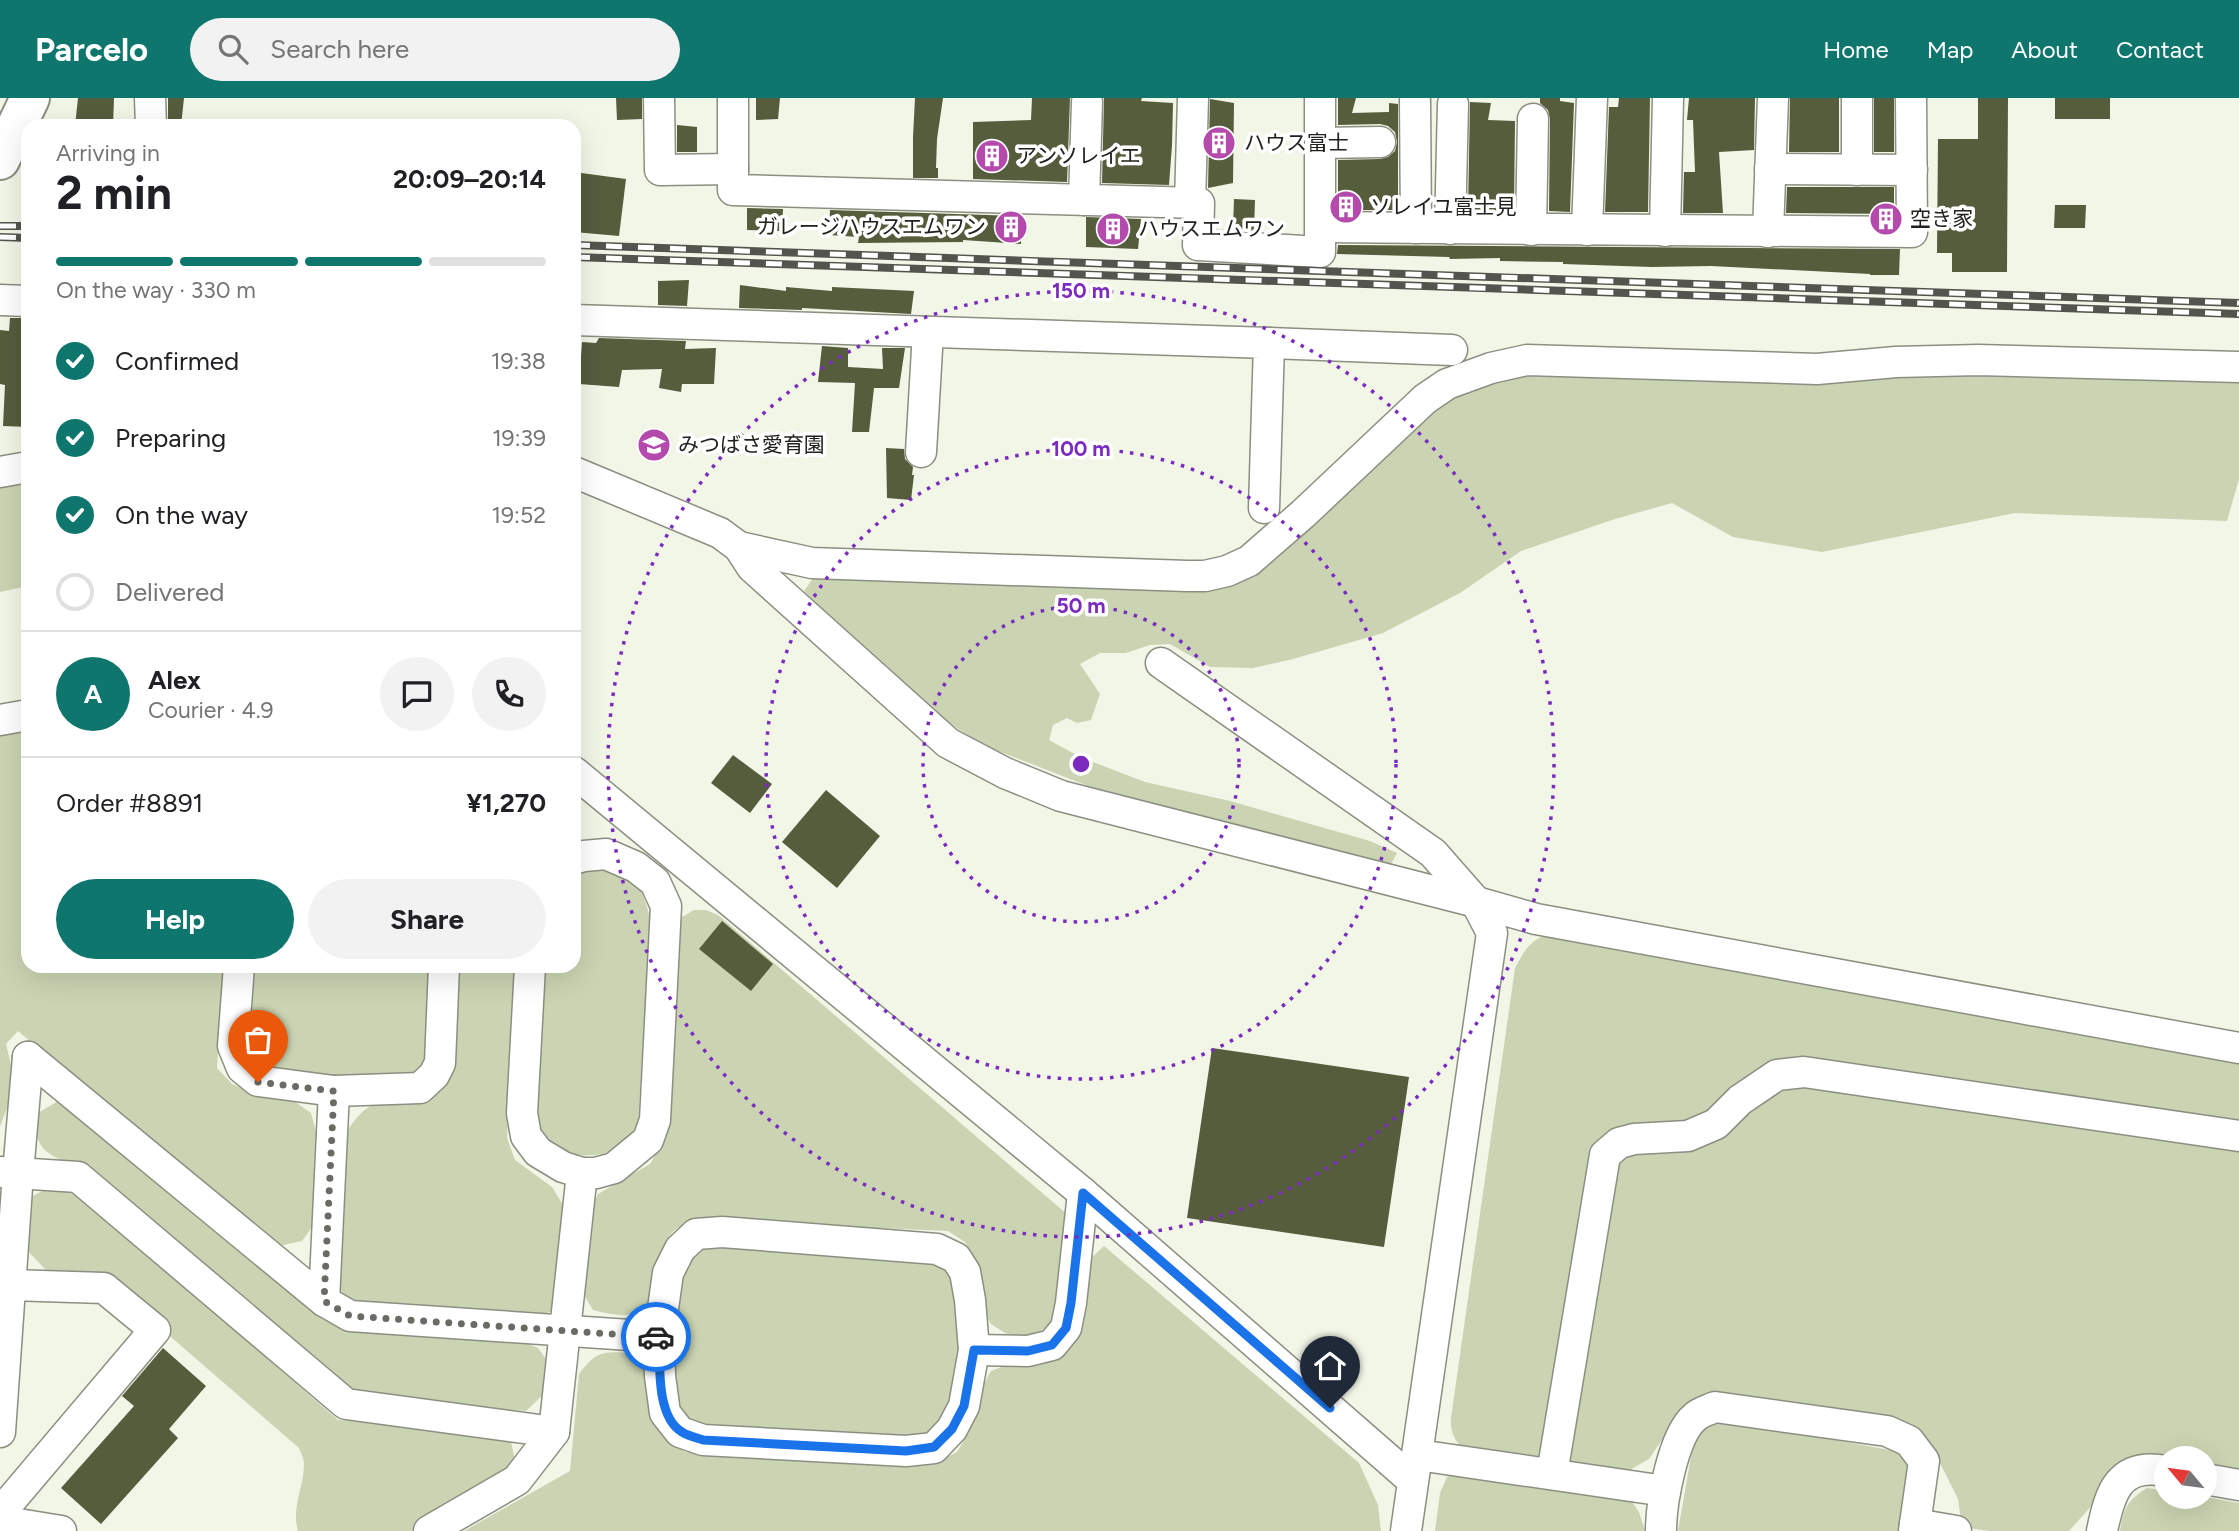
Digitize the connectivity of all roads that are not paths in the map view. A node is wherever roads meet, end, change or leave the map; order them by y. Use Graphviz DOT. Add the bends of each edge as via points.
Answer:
graph roads {
  1 [pos="30,98"];
  2 [pos="150,98"];
  3 [pos="659,98"];
  4 [pos="733,98"];
  5 [pos="1193,98"];
  6 [pos="1321,98"];
  7 [pos="1592,98"];
  8 [pos="1668,98"];
  9 [pos="1857,98"];
  10 [pos="1910,98"];
  11 [pos="1773,99"];
  12 [pos="1415,101"];
  13 [pos="1087,102"];
  14 [pos="1453,104"];
  15 [pos="151,119"];
  16 [pos="1533,119"];
  17 [pos="1321,142"];
  18 [pos="1380,142"];
  19 [pos="0,160"];
  20 [pos="733,169"];
  21 [pos="1770,169"];
  22 [pos="1857,170"];
  23 [pos="1912,170"];
  24 [pos="1084,200"];
  25 [pos="1190,203"];
  26 [pos="1321,227"];
  27 [pos="1416,229"];
  28 [pos="1450,229"];
  29 [pos="1531,230"];
  30 [pos="1587,230"];
  31 [pos="1665,231"];
  32 [pos="1768,232"];
  33 [pos="0,300"];
  34 [pos="21,301"];
  35 [pos="581,320"];
  36 [pos="928,332"];
  37 [pos="1269,343"];
  38 [pos="1452,350"];
  39 [pos="2239,367"];
  40 [pos="921,452"];
  41 [pos="21,468"];
  42 [pos="0,472"];
  43 [pos="581,475"];
  44 [pos="1264,509"];
  45 [pos="739,547"];
  46 [pos="1161,663"];
  47 [pos="21,716"];
  48 [pos="0,720"];
  49 [pos="581,778"];
  50 [pos="633,819"];
  51 [pos="581,857"];
  52 [pos="636,866"];
  53 [pos="1476,902"];
  54 [pos="238,973"];
  55 [pos="444,973"];
  56 [pos="530,973"];
  57 [pos="2239,1048"];
  58 [pos="334,1091"];
  59 [pos="2239,1136"];
  60 [pos="9,1173"];
  61 [pos="582,1173"];
  62 [pos="1083,1193"];
  63 [pos="10,1285"];
  64 [pos="324,1301"];
  65 [pos="566,1331"];
  66 [pos="659,1337"];
  67 [pos="974,1350"];
  68 [pos="0,1432"];
  69 [pos="554,1432"];
  70 [pos="1415,1468"];
  71 [pos="2154,1471"];
  72 [pos="1552,1474"];
  73 [pos="2217,1481"];
  74 [pos="2239,1485"];
  75 [pos="1665,1491"];
  76 [pos="0,1513"];
  77 [pos="0,1521"];
  78 [pos="1914,1528"];
  79 [pos="61,1531"];
  80 [pos="429,1531"];
  81 [pos="1406,1531"];
  82 [pos="1661,1531"];
  83 [pos="1956,1531"];
  84 [pos="2102,1531"];
  1 -- 19 [label="main road"];
  2 -- 15 [label="street"];
  3 -- 20 [label="street" via="660,170"];
  4 -- 20 [label="street"];
  5 -- 25 [label="street"];
  6 -- 17 [label="street"];
  7 -- 30 [label="street"];
  8 -- 31 [label="street"];
  9 -- 22 [label="street"];
  10 -- 23 [label="street"];
  11 -- 21 [label="street"];
  12 -- 27 [label="street"];
  13 -- 24 [label="street"];
  14 -- 28 [label="street"];
  16 -- 29 [label="street"];
  17 -- 18 [label="street"];
  17 -- 26 [label="street"];
  20 -- 24 [label="street" via="733,190"];
  21 -- 22 [label="street"];
  21 -- 32 [label="street"];
  22 -- 23 [label="street"];
  23 -- 32 [label="street" via="1912,232"];
  24 -- 25 [label="street"];
  25 -- 26 [label="street" via="1199,203 1198,245 1320,252"];
  26 -- 27 [label="street"];
  27 -- 28 [label="street"];
  28 -- 29 [label="street"];
  29 -- 30 [label="street"];
  30 -- 31 [label="street"];
  31 -- 32 [label="street"];
  33 -- 34 [label="street"];
  35 -- 36 [label="street"];
  36 -- 37 [label="street"];
  36 -- 40 [label="street"];
  37 -- 38 [label="street"];
  37 -- 44 [label="street"];
  39 -- 45 [label="street" via="1978,360 1817,369 1527,360 1490,368 1436,391 1249,561 1227,571 1186,576 812,563"];
  41 -- 42 [label="street"];
  43 -- 45 [label="street" via="720,533"];
  45 -- 53 [label="street" via="752,567 947,743 1005,773 1061,796"];
  46 -- 53 [label="street" via="1433,853"];
  47 -- 48 [label="street"];
  49 -- 50 [label="street"];
  50 -- 52 [label="street"];
  50 -- 62 [label="street"];
  51 -- 52 [label="street" via="606,854"];
  52 -- 61 [label="street" via="655,882 666,906 655,1120 648,1140 632,1155 614,1168"];
  53 -- 57 [label="street" via="1536,919"];
  53 -- 70 [label="street" via="1492,933"];
  54 -- 58 [label="street" via="233,1046 242,1068 258,1082"];
  55 -- 58 [label="street" via="440,1063 434,1076 420,1088"];
  56 -- 61 [label="street" via="522,1113 526,1136 538,1152"];
  58 -- 64 [label="street"];
  59 -- 72 [label="street" via="1804,1072 1777,1075 1740,1100 1716,1124 1688,1136 1619,1143 1605,1155"];
  60 -- 63 [label="street"];
  60 -- 64 [label="street" via="28,1057"];
  60 -- 69 [label="street" via="78,1177 346,1404"];
  61 -- 65 [label="street"];
  62 -- 67 [label="street" via="1066,1328 1052,1345 1028,1351"];
  62 -- 70 [label="street"];
  63 -- 68 [label="street"];
  63 -- 76 [label="street" via="104,1288 155,1329"];
  64 -- 65 [label="street" via="350,1316"];
  65 -- 66 [label="street"];
  65 -- 69 [label="street"];
  66 -- 67 [label="street" via="665,1413 680,1432 703,1440 906,1451 934,1447 952,1429 964,1406"];
  66 -- 67 [label="street" via="668,1273 680,1249 696,1234 722,1232 937,1249 956,1258 965,1272"];
  69 -- 80 [label="street" via="517,1480"];
  70 -- 72 [label="street"];
  70 -- 81 [label="street"];
  71 -- 84 [label="street" via="2138,1470 2119,1483 2108,1501"];
  72 -- 75 [label="street"];
  73 -- 74 [label="street"];
  75 -- 78 [label="street" via="1680,1437 1696,1416 1715,1407 1887,1431 1909,1441 1924,1461"];
  75 -- 82 [label="street"];
  77 -- 79 [label="street"];
  78 -- 83 [label="street"];
}
